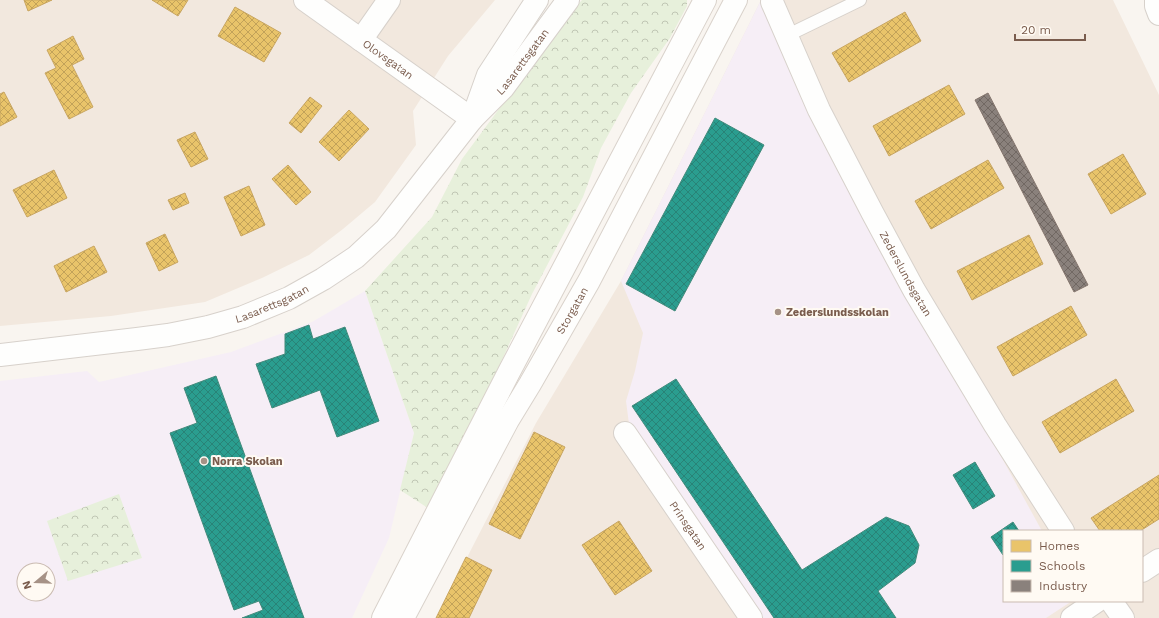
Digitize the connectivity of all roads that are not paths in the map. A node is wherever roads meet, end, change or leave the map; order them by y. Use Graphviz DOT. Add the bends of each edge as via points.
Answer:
graph roads {
  1 [pos="305,0"];
  2 [pos="389,0"];
  3 [pos="537,0"];
  4 [pos="568,0"];
  5 [pos="705,0"];
  6 [pos="736,0"];
  7 [pos="860,0"];
  8 [pos="1156,0"];
  9 [pos="772,2"];
  10 [pos="1159,14"];
  11 [pos="786,36"];
  12 [pos="361,40"];
  13 [pos="472,119"];
  14 [pos="0,354"];
  15 [pos="624,433"];
  16 [pos="1062,530"];
  17 [pos="1159,560"];
  18 [pos="1143,570"];
  19 [pos="1096,602"];
  20 [pos="1112,602"];
  21 [pos="383,618"];
  22 [pos="403,618"];
  23 [pos="751,618"];
  24 [pos="1072,618"];
  25 [pos="1123,618"];
  1 -- 12 [label="street, Olovsgatan"];
  2 -- 12 [label="street"];
  3 -- 13 [label="street, Lasarettsgatan" via="488,75"];
  4 -- 13 [label="street, Lasarettsgatan" via="503,88"];
  5 -- 21 [label="street"];
  6 -- 22 [label="street, Storgatan" via="589,281 508,420"];
  7 -- 11 [label="lane"];
  8 -- 10 [label="street"];
  9 -- 11 [label="street, Zederslundsgatan"];
  11 -- 16 [label="street, Zederslundsgatan" via="819,110 914,290 995,425"];
  12 -- 13 [label="street, Olovsgatan"];
  13 -- 14 [label="street, Lasarettsgatan" via="386,228 356,257 289,298 243,317 168,335"];
  15 -- 23 [label="street, Prinsgatan"];
  17 -- 18 [label="street"];
  19 -- 24 [label="street"];
  20 -- 25 [label="street"];
}
